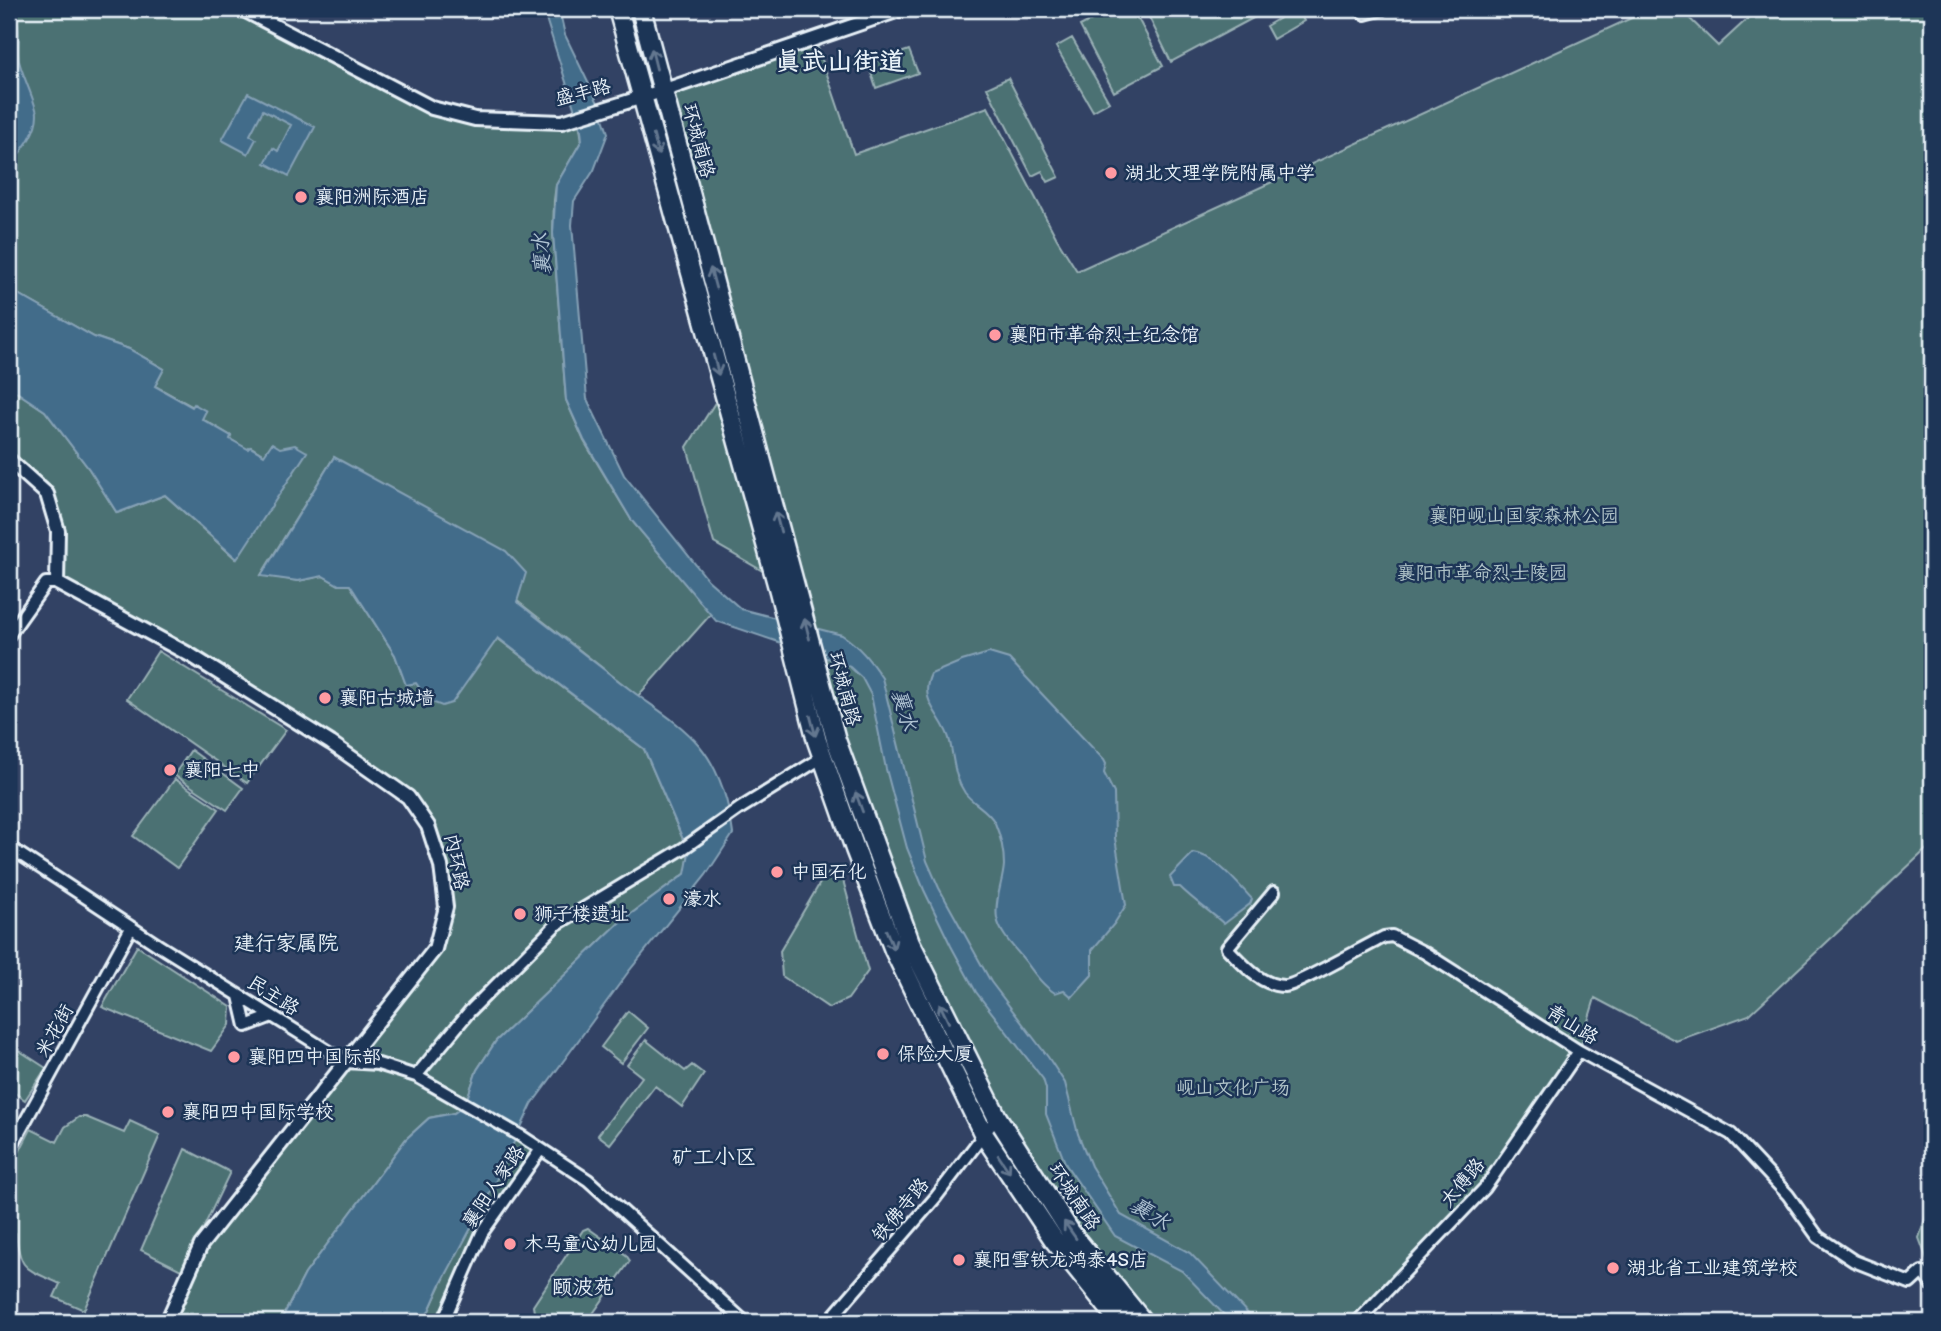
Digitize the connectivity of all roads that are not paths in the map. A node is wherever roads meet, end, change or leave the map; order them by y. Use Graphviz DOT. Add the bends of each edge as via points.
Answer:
graph roads {
  1 [pos="242,9"];
  2 [pos="618,9"];
  3 [pos="641,9"];
  4 [pos="902,9"];
  5 [pos="1360,9"];
  6 [pos="1383,9"];
  7 [pos="662,91"];
  8 [pos="643,98"];
  9 [pos="9,460"];
  10 [pos="57,583"];
  11 [pos="787,589"];
  12 [pos="9,635"];
  13 [pos="823,757"];
  14 [pos="9,847"];
  15 [pos="1274,892"];
  16 [pos="131,928"];
  17 [pos="239,996"];
  18 [pos="272,1016"];
  19 [pos="1579,1051"];
  20 [pos="346,1062"];
  21 [pos="416,1076"];
  22 [pos="997,1117"];
  23 [pos="984,1135"];
  24 [pos="541,1149"];
  25 [pos="9,1151"];
  26 [pos="1932,1285"];
  27 [pos="167,1322"];
  28 [pos="443,1322"];
  29 [pos="745,1322"];
  30 [pos="828,1322"];
  31 [pos="1120,1322"];
  32 [pos="1143,1322"];
  33 [pos="1357,1322"];
  1 -- 8 [label="street, 盛丰路" via="432,108 475,119 562,122"];
  2 -- 8 [label="highway, 环城南路"];
  7 -- 3 [label="highway, 环城南路, one-way"];
  4 -- 7 [label="street, 盛丰路"];
  5 -- 6 [label="street" via="1365,14"];
  7 -- 8 [label="street, 盛丰路"];
  11 -- 7 [label="highway, 环城南路, one-way"];
  8 -- 11 [label="highway, 环城南路, one-way"];
  9 -- 10 [label="street" via="47,494 58,531"];
  10 -- 12 [label="street" via="46,583"];
  10 -- 20 [label="street, 内环路" via="174,645 331,743 408,797 428,826 441,866 446,907 435,949"];
  11 -- 13 [label="highway, 环城南路, one-way" via="795,660"];
  22 -- 11 [label="highway, 环城南路, one-way" via="910,942"];
  13 -- 21 [label="street" via="556,925 469,1013"];
  13 -- 23 [label="highway, 环城南路, one-way" via="894,950"];
  14 -- 16 [label="street, 民主路"];
  15 -- 19 [label="street, 青山路" via="1227,948 1266,982 1287,986 1392,936"];
  16 -- 17 [label="street, 民主路"];
  16 -- 25 [label="street, 米花街"];
  17 -- 18 [label="street, 民主路"];
  17 -- 18 [label="street" via="246,1026"];
  18 -- 20 [label="street, 民主路"];
  19 -- 26 [label="street, 青山路" via="1731,1134 1788,1195 1818,1237 1854,1261 1910,1283 1922,1272"];
  19 -- 33 [label="street, 太傅路" via="1485,1188"];
  20 -- 21 [label="street, 民主路" via="378,1064"];
  20 -- 27 [label="street, 内环路" via="201,1245"];
  21 -- 24 [label="street, 民主路"];
  22 -- 23 [label="street, 铁佛寺路"];
  32 -- 22 [label="highway, 环城南路, one-way" via="1071,1233"];
  23 -- 30 [label="street, 铁佛寺路"];
  23 -- 31 [label="highway, 环城南路, one-way" via="1054,1241"];
  24 -- 28 [label="street, 襄阳人家路" via="482,1233"];
  24 -- 29 [label="street" via="588,1180"];
}
